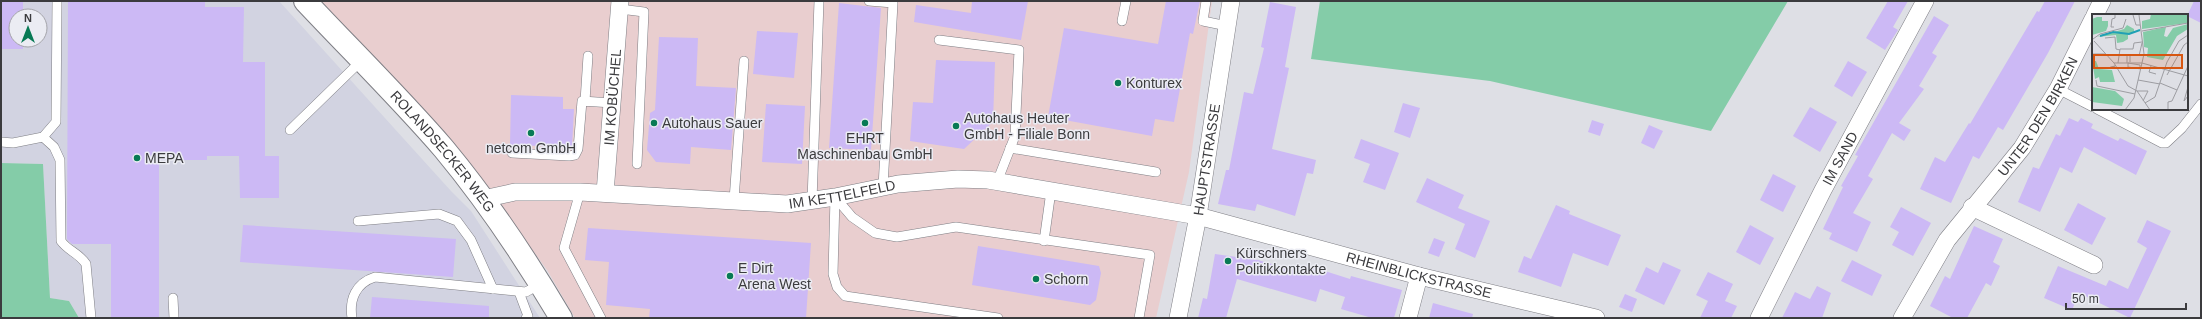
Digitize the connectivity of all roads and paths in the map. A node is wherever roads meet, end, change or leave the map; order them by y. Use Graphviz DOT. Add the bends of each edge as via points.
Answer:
graph roads {
  1 [pos="57,1"];
  2 [pos="305,1"];
  3 [pos="819,1"];
  4 [pos="869,1"];
  5 [pos="1126,1"];
  6 [pos="1206,1"];
  7 [pos="1230,1"];
  8 [pos="1925,1"];
  9 [pos="2102,1"];
  10 [pos="620,5"];
  11 [pos="2096,14"];
  12 [pos="1122,20"];
  13 [pos="2092,21"];
  14 [pos="1227,26"];
  15 [pos="939,40"];
  16 [pos="588,56"];
  17 [pos="361,61"];
  18 [pos="744,61"];
  19 [pos="2058,89"];
  20 [pos="585,101"];
  21 [pos="612,103"];
  22 [pos="2201,104"];
  23 [pos="2092,106"];
  24 [pos="2099,110"];
  25 [pos="290,130"];
  26 [pos="43,137"];
  27 [pos="1,142"];
  28 [pos="1010,148"];
  29 [pos="512,153"];
  30 [pos="637,164"];
  31 [pos="1156,172"];
  32 [pos="997,182"];
  33 [pos="882,187"];
  34 [pos="1051,191"];
  35 [pos="580,192"];
  36 [pos="605,193"];
  37 [pos="835,197"];
  38 [pos="483,199"];
  39 [pos="734,200"];
  40 [pos="812,201"];
  41 [pos="1972,207"];
  42 [pos="1198,216"];
  43 [pos="358,221"];
  44 [pos="1044,240"];
  45 [pos="2094,265"];
  46 [pos="1419,276"];
  47 [pos="540,284"];
  48 [pos="493,289"];
  49 [pos="519,292"];
  50 [pos="173,298"];
  51 [pos="91,318"];
  52 [pos="174,318"];
  53 [pos="352,318"];
  54 [pos="526,318"];
  55 [pos="561,318"];
  56 [pos="601,318"];
  57 [pos="998,318"];
  58 [pos="1139,318"];
  59 [pos="1178,318"];
  60 [pos="1408,318"];
  61 [pos="1596,318"];
  62 [pos="1759,318"];
  63 [pos="1902,318"];
  1 -- 26 [label="lane" via="56,122"];
  2 -- 17 [label="street, ROLANDSECKER WEG"];
  3 -- 40 [label="lane"];
  4 -- 33 [label="lane" via="893,3"];
  5 -- 12 [label="lane"];
  6 -- 14 [label="lane" via="1203,21"];
  7 -- 14 [label="street, HAUPTSTRASSE"];
  8 -- 62 [label="street, IM SAND" via="1823,190"];
  9 -- 11 [label="street"];
  10 -- 21 [label="street, IM KOBÜCHEL"];
  10 -- 30 [label="lane" via="644,12"];
  13 -- 19 [label="street, UNTER DEN BIRKEN"];
  14 -- 42 [label="street, HAUPTSTRASSE"];
  15 -- 28 [label="lane" via="1019,50 1015,136"];
  16 -- 20 [label="lane"];
  17 -- 25 [label="lane"];
  17 -- 38 [label="street, ROLANDSECKER WEG" via="443,149"];
  18 -- 39 [label="lane"];
  19 -- 23 [label="lane"];
  19 -- 41 [label="street, UNTER DEN BIRKEN" via="2022,148"];
  20 -- 21 [label="lane"];
  20 -- 29 [label="lane" via="582,101 578,150 575,155"];
  21 -- 36 [label="street, IM KOBÜCHEL"];
  22 -- 24 [label="lane" via="2178,133 2166,143"];
  26 -- 27 [label="lane" via="13,143"];
  26 -- 51 [label="lane" via="54,147 60,160 61,241 64,246 82,257 86,264"];
  28 -- 31 [label="lane"];
  28 -- 32 [label="lane"];
  32 -- 33 [label="street, IM KETTELFELD" via="945,180"];
  32 -- 34 [label="street, IM KETTELFELD"];
  33 -- 37 [label="street, IM KETTELFELD"];
  34 -- 42 [label="street, IM KETTELFELD"];
  34 -- 44 [label="lane"];
  35 -- 36 [label="street, IM KETTELFELD"];
  35 -- 38 [label="street, IM KETTELFELD" via="515,192"];
  35 -- 56 [label="lane" via="564,248"];
  36 -- 39 [label="street, IM KETTELFELD"];
  37 -- 40 [label="street, IM KETTELFELD"];
  37 -- 44 [label="lane" via="852,217 875,233 898,236 956,227"];
  37 -- 57 [label="lane" via="833,274 837,287 845,296"];
  38 -- 47 [label="street, ROLANDSECKER WEG"];
  39 -- 40 [label="street, IM KETTELFELD" via="787,204"];
  41 -- 45 [label="street"];
  41 -- 63 [label="street, UNTER DEN BIRKEN" via="1947,240"];
  42 -- 46 [label="street, RHEINBLICKSTRASSE"];
  42 -- 59 [label="street, HAUPTSTRASSE"];
  43 -- 48 [label="lane" via="439,214 457,221 471,240"];
  44 -- 58 [label="lane" via="1150,255"];
  46 -- 60 [label="street"];
  46 -- 61 [label="street, RHEINBLICKSTRASSE"];
  47 -- 49 [label="lane" via="526,292"];
  47 -- 55 [label="street, ROLANDSECKER WEG"];
  48 -- 49 [label="lane"];
  48 -- 53 [label="lane" via="375,277 359,285 350,308"];
  49 -- 54 [label="lane" via="528,316"];
  50 -- 52 [label="lane"];
}
